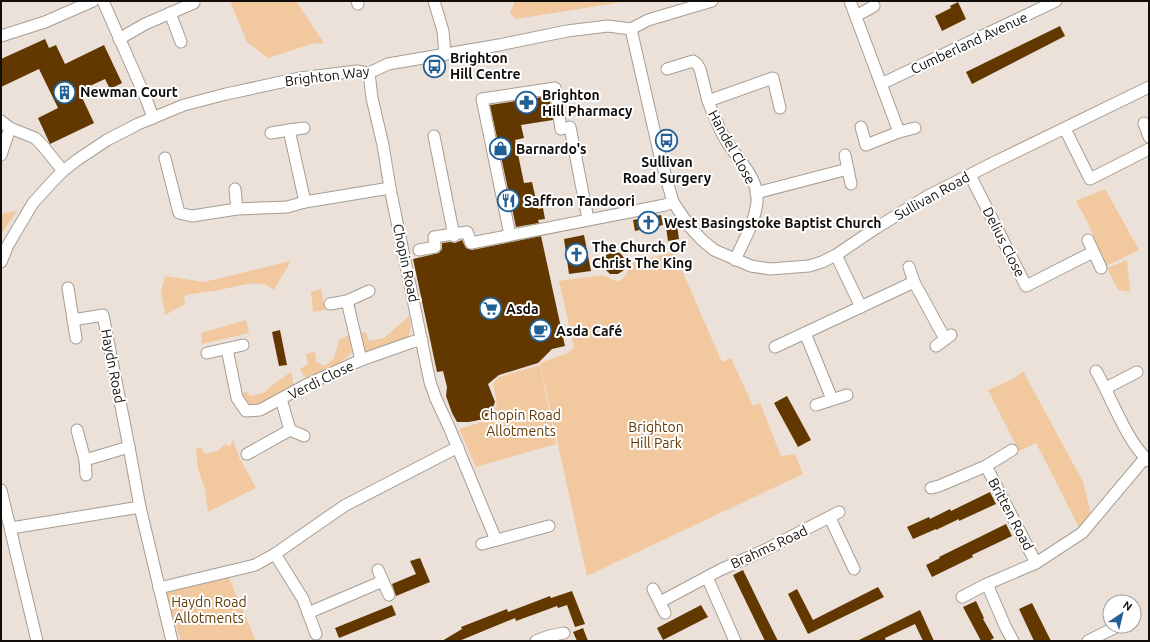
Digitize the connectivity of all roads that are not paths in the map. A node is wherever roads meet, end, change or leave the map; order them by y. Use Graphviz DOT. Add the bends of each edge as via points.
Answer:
graph roads {
  1 [pos="93,1"];
  2 [pos="103,1"];
  3 [pos="434,1"];
  4 [pos="712,1"];
  5 [pos="850,1"];
  6 [pos="1056,1"];
  7 [pos="194,2"];
  8 [pos="874,6"];
  9 [pos="170,13"];
  10 [pos="856,16"];
  11 [pos="632,29"];
  12 [pos="1,36"];
  13 [pos="120,39"];
  14 [pos="181,42"];
  15 [pos="445,54"];
  16 [pos="667,69"];
  17 [pos="369,73"];
  18 [pos="881,84"];
  19 [pos="1149,87"];
  20 [pos="708,101"];
  21 [pos="780,108"];
  22 [pos="153,118"];
  23 [pos="1,121"];
  24 [pos="1144,123"];
  25 [pos="861,127"];
  26 [pos="10,128"];
  27 [pos="304,128"];
  28 [pos="915,128"];
  29 [pos="1065,129"];
  30 [pos="289,130"];
  31 [pos="899,132"];
  32 [pos="271,133"];
  33 [pos="434,136"];
  34 [pos="1149,137"];
  35 [pos="1149,150"];
  36 [pos="1,155"];
  37 [pos="845,155"];
  38 [pos="165,158"];
  39 [pos="848,169"];
  40 [pos="64,171"];
  41 [pos="970,175"];
  42 [pos="851,184"];
  43 [pos="390,188"];
  44 [pos="235,189"];
  45 [pos="756,193"];
  46 [pos="305,202"];
  47 [pos="673,202"];
  48 [pos="237,209"];
  49 [pos="587,214"];
  50 [pos="454,235"];
  51 [pos="510,236"];
  52 [pos="1088,240"];
  53 [pos="419,250"];
  54 [pos="1093,252"];
  55 [pos="836,255"];
  56 [pos="734,260"];
  57 [pos="1,262"];
  58 [pos="909,267"];
  59 [pos="1101,268"];
  60 [pos="914,282"];
  61 [pos="68,288"];
  62 [pos="369,291"];
  63 [pos="347,301"];
  64 [pos="330,304"];
  65 [pos="861,307"];
  66 [pos="73,320"];
  67 [pos="805,333"];
  68 [pos="76,338"];
  69 [pos="422,340"];
  70 [pos="944,340"];
  71 [pos="243,345"];
  72 [pos="775,347"];
  73 [pos="227,348"];
  74 [pos="207,353"];
  75 [pos="362,360"];
  76 [pos="1096,371"];
  77 [pos="1137,372"];
  78 [pos="1106,388"];
  79 [pos="847,395"];
  80 [pos="832,399"];
  81 [pos="281,400"];
  82 [pos="816,405"];
  83 [pos="77,430"];
  84 [pos="290,430"];
  85 [pos="304,436"];
  86 [pos="458,447"];
  87 [pos="130,448"];
  88 [pos="1012,450"];
  89 [pos="247,454"];
  90 [pos="1147,459"];
  91 [pos="85,460"];
  92 [pos="986,466"];
  93 [pos="86,475"];
  94 [pos="931,488"];
  95 [pos="1,490"];
  96 [pos="140,506"];
  97 [pos="549,526"];
  98 [pos="11,528"];
  99 [pos="496,540"];
  100 [pos="482,544"];
  101 [pos="275,554"];
  102 [pos="1036,563"];
  103 [pos="854,569"];
  104 [pos="378,570"];
  105 [pos="707,578"];
  106 [pos="383,581"];
  107 [pos="987,584"];
  108 [pos="159,588"];
  109 [pos="653,589"];
  110 [pos="389,595"];
  111 [pos="962,597"];
  112 [pos="660,602"];
  113 [pos="308,613"];
  114 [pos="665,613"];
  115 [pos="564,633"];
  116 [pos="316,634"];
  117 [pos="1102,634"];
  118 [pos="549,638"];
  119 [pos="169,640"];
  120 [pos="733,640"];
  121 [pos="37,641"];
  122 [pos="536,641"];
  123 [pos="1013,641"];
  124 [pos="1088,641"];
  1 -- 12 [label="street" via="45,22"];
  2 -- 13 [label="street"];
  3 -- 15 [label="street" via="443,31"];
  4 -- 11 [label="street" via="648,20"];
  5 -- 10 [label="street"];
  6 -- 18 [label="street, Cumberland Avenue"];
  7 -- 9 [label="street"];
  8 -- 10 [label="street"];
  9 -- 13 [label="street"];
  9 -- 14 [label="street"];
  10 -- 18 [label="street"];
  11 -- 15 [label="street, Brighton Way" via="592,27"];
  11 -- 47 [label="street, Sullivan Road" via="660,156"];
  13 -- 22 [label="street"];
  15 -- 17 [label="street, Brighton Way" via="388,64"];
  16 -- 20 [label="street, Handel Close" via="693,62 697,64"];
  17 -- 22 [label="street, Brighton Way" via="357,71 300,78 184,105"];
  17 -- 43 [label="street, Chopin Road"];
  18 -- 31 [label="street"];
  19 -- 29 [label="street, Sullivan Road"];
  20 -- 21 [label="street, Handel Close" via="773,78"];
  20 -- 45 [label="street, Handel Close" via="723,136 750,173"];
  22 -- 40 [label="street, Brighton Way" via="107,140"];
  23 -- 26 [label="street"];
  24 -- 34 [label="street"];
  25 -- 31 [label="street" via="866,145"];
  26 -- 36 [label="street"];
  26 -- 40 [label="street" via="35,138"];
  27 -- 30 [label="street"];
  28 -- 31 [label="street"];
  29 -- 35 [label="street" via="1093,184"];
  29 -- 41 [label="street, Sullivan Road"];
  30 -- 32 [label="street"];
  30 -- 46 [label="street"];
  33 -- 50 [label="street"];
  37 -- 39 [label="street"];
  38 -- 48 [label="street" via="179,213 192,216"];
  39 -- 42 [label="street"];
  39 -- 45 [label="street, Handel Close"];
  40 -- 57 [label="street, Brighton Way" via="33,203"];
  41 -- 54 [label="street, Delius Close" via="1026,286"];
  41 -- 55 [label="street, Sullivan Road" via="928,196"];
  43 -- 46 [label="street"];
  43 -- 69 [label="street, Chopin Road"];
  44 -- 48 [label="street"];
  45 -- 56 [label="street, Handel Close" via="757,202 751,224"];
  46 -- 48 [label="street" via="287,207"];
  47 -- 51 [label="street"];
  47 -- 56 [label="street, Sullivan Road" via="702,240 714,250"];
  49 -- 51 [label="street" via="570,127 561,129 555,88 482,99"];
  50 -- 51 [label="street" via="467,232 471,244"];
  50 -- 53 [label="street" via="434,237 435,247"];
  52 -- 54 [label="street"];
  54 -- 59 [label="street"];
  55 -- 56 [label="street, Sullivan Road" via="809,266 783,269 751,266"];
  55 -- 65 [label="street"];
  58 -- 60 [label="street"];
  60 -- 65 [label="street"];
  60 -- 70 [label="street"];
  61 -- 66 [label="street"];
  62 -- 63 [label="street"];
  63 -- 64 [label="street"];
  63 -- 75 [label="street, Verdi Close"];
  65 -- 67 [label="street"];
  66 -- 68 [label="street"];
  66 -- 87 [label="street, Haydn Road" via="103,315"];
  67 -- 72 [label="street"];
  67 -- 80 [label="street"];
  69 -- 75 [label="street, Verdi Close"];
  69 -- 86 [label="street, Chopin Road" via="430,382"];
  71 -- 73 [label="street"];
  73 -- 74 [label="street"];
  73 -- 81 [label="street, Verdi Close" via="237,398 246,411 260,410"];
  75 -- 81 [label="street, Verdi Close" via="306,385"];
  76 -- 78 [label="street, Britten Road"];
  77 -- 78 [label="street"];
  78 -- 90 [label="street, Britten Road" via="1123,425"];
  79 -- 80 [label="street"];
  80 -- 82 [label="street"];
  81 -- 84 [label="street, Verdi Close"];
  83 -- 91 [label="street"];
  84 -- 85 [label="street"];
  84 -- 89 [label="street"];
  86 -- 99 [label="street, Chopin Road"];
  86 -- 101 [label="street" via="344,506"];
  87 -- 91 [label="street"];
  87 -- 96 [label="street, Haydn Road"];
  88 -- 92 [label="street, Britten Road"];
  90 -- 102 [label="street, Britten Road" via="1082,533"];
  91 -- 93 [label="street"];
  92 -- 94 [label="street, Britten Road"];
  92 -- 102 [label="street, Britten Road"];
  95 -- 98 [label="street"];
  96 -- 98 [label="street"];
  96 -- 108 [label="street, Haydn Road"];
  97 -- 99 [label="street"];
  98 -- 121 [label="street"];
  99 -- 100 [label="street"];
  101 -- 108 [label="street" via="255,565"];
  101 -- 113 [label="street"];
  102 -- 107 [label="street, Britten Road"];
  103 -- 105 [label="street, Brahms Road" via="835,515"];
  104 -- 106 [label="street"];
  105 -- 112 [label="street, Brahms Road"];
  105 -- 120 [label="street"];
  106 -- 110 [label="street"];
  106 -- 113 [label="street"];
  107 -- 111 [label="street, Britten Road"];
  107 -- 123 [label="street"];
  108 -- 119 [label="street, Haydn Road"];
  109 -- 112 [label="street"];
  112 -- 114 [label="street"];
  113 -- 116 [label="street"];
  115 -- 118 [label="street"];
  117 -- 124 [label="street"];
  118 -- 122 [label="street"];
}
